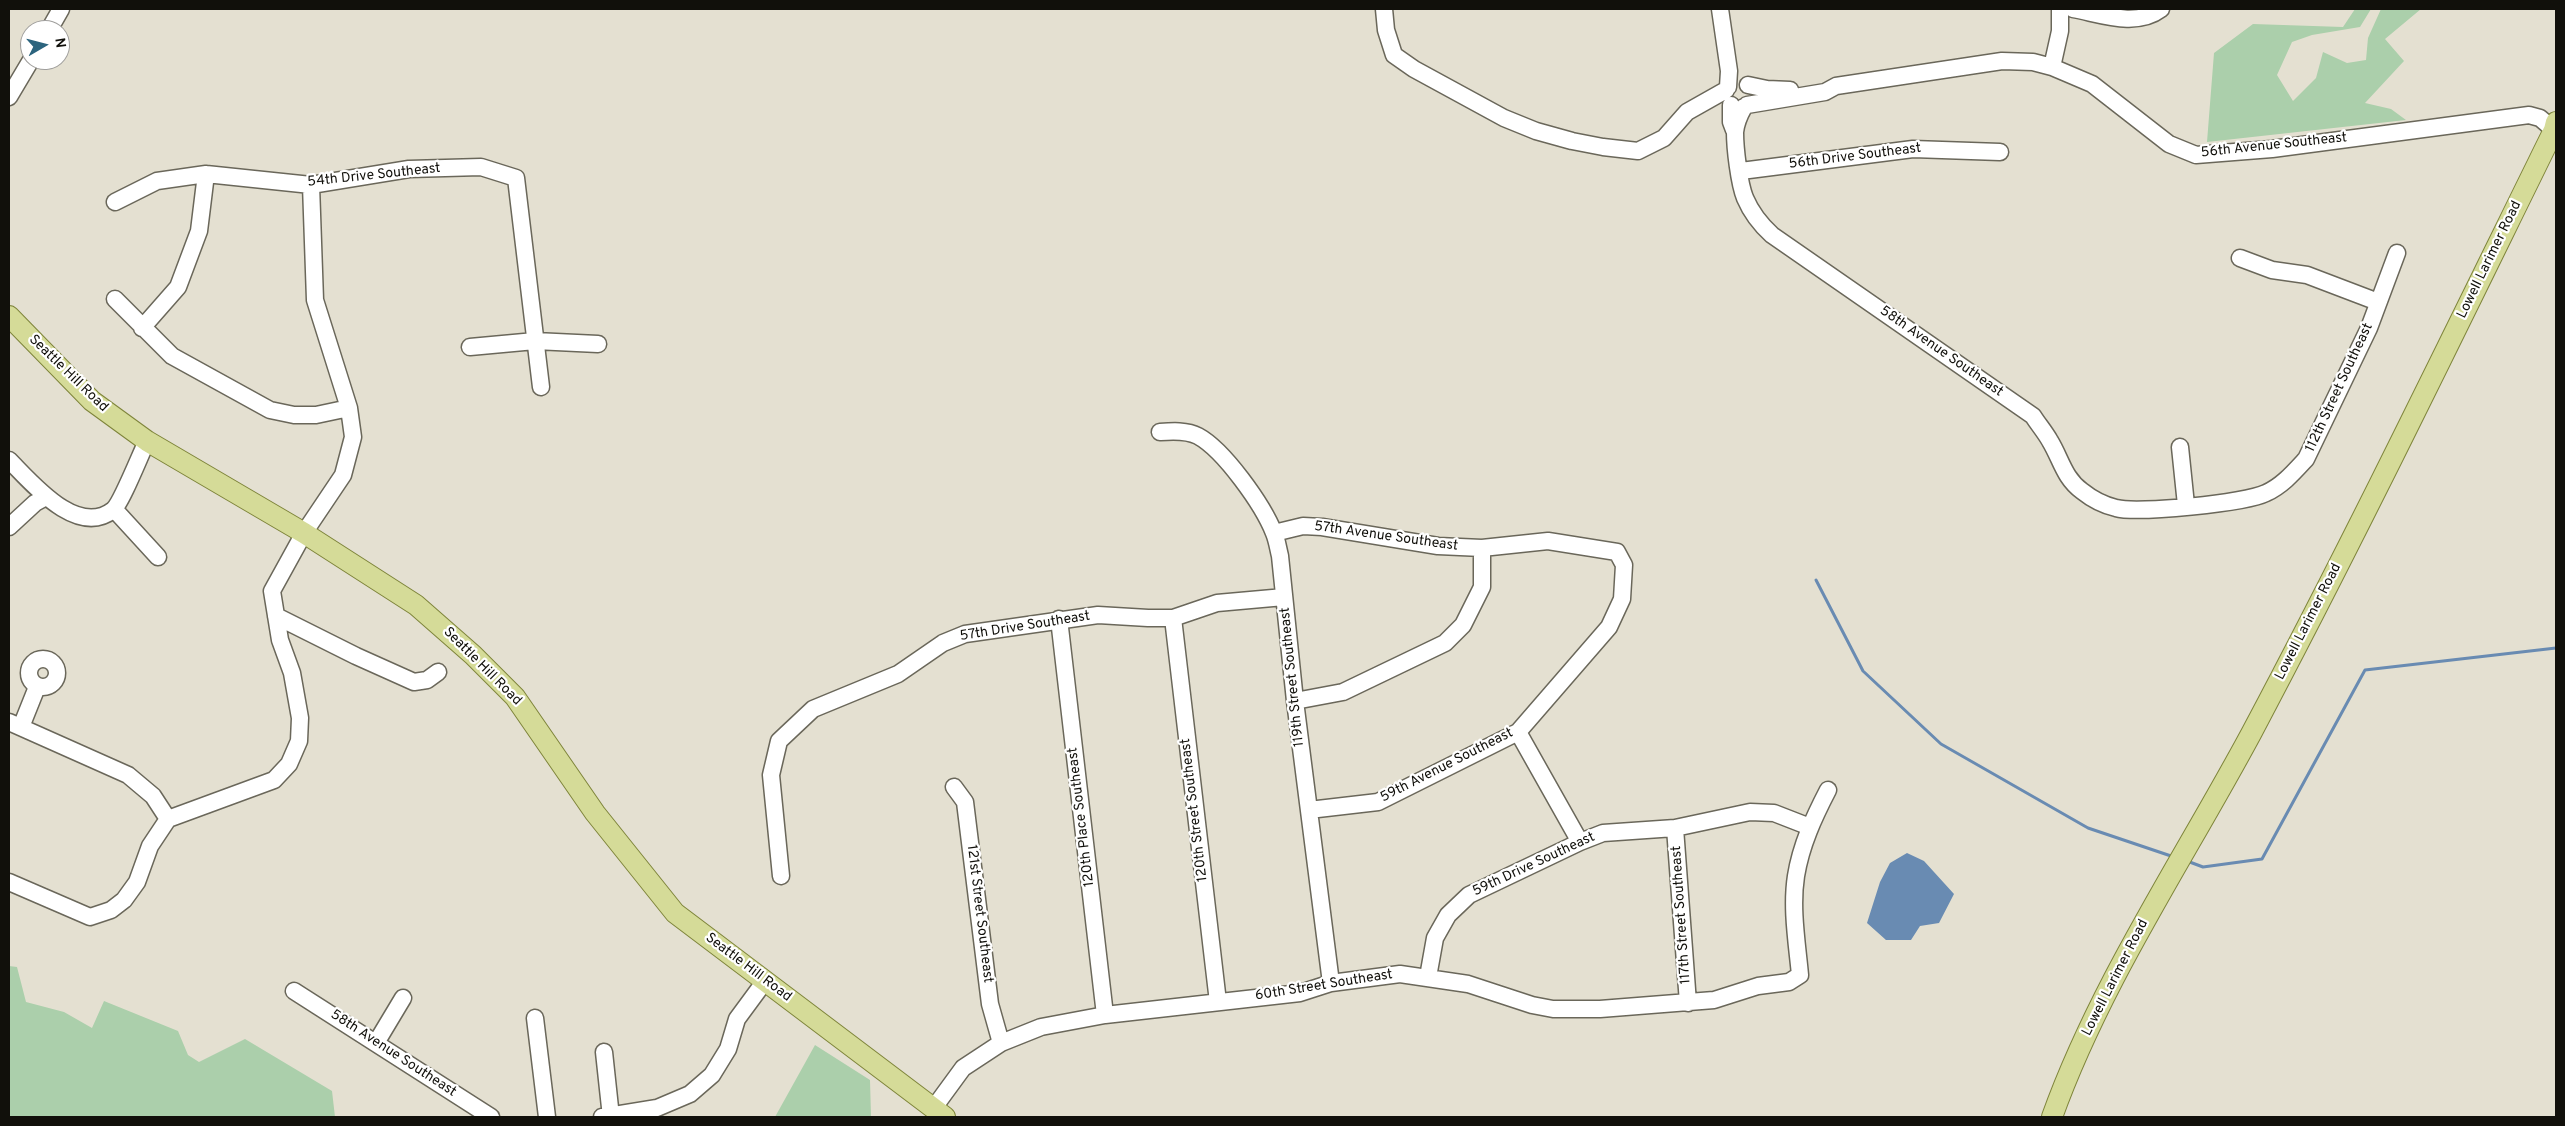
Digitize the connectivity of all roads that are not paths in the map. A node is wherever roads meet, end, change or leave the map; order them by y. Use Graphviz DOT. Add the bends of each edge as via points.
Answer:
graph roads {
  1 [pos="61,9"];
  2 [pos="1384,9"];
  3 [pos="1720,9"];
  4 [pos="1728,9"];
  5 [pos="2060,9"];
  6 [pos="2073,9"];
  7 [pos="2161,9"];
  8 [pos="55,20"];
  9 [pos="2052,67"];
  10 [pos="25,70"];
  11 [pos="1746,84"];
  12 [pos="1836,86"];
  13 [pos="9,96"];
  14 [pos="1734,100"];
  15 [pos="2555,126"];
  16 [pos="2000,152"];
  17 [pos="1740,171"];
  18 [pos="206,174"];
  19 [pos="311,185"];
  20 [pos="115,202"];
  21 [pos="2397,253"];
  22 [pos="2240,258"];
  23 [pos="115,299"];
  24 [pos="2378,302"];
  25 [pos="9,316"];
  26 [pos="142,328"];
  27 [pos="535,341"];
  28 [pos="598,344"];
  29 [pos="470,347"];
  30 [pos="541,388"];
  31 [pos="349,408"];
  32 [pos="1160,432"];
  33 [pos="147,441"];
  34 [pos="2180,447"];
  35 [pos="9,460"];
  36 [pos="46,497"];
  37 [pos="2190,505"];
  38 [pos="114,509"];
  39 [pos="9,527"];
  40 [pos="304,533"];
  41 [pos="1274,533"];
  42 [pos="1482,548"];
  43 [pos="1617,552"];
  44 [pos="158,557"];
  45 [pos="1284,597"];
  46 [pos="276,616"];
  47 [pos="1172,618"];
  48 [pos="1059,619"];
  49 [pos="438,672"];
  50 [pos="37,687"];
  51 [pos="1295,701"];
  52 [pos="15,724"];
  53 [pos="1518,732"];
  54 [pos="954,788"];
  55 [pos="1828,790"];
  56 [pos="1309,810"];
  57 [pos="168,819"];
  58 [pos="1810,827"];
  59 [pos="1675,828"];
  60 [pos="1580,842"];
  61 [pos="781,876"];
  62 [pos="9,882"];
  63 [pos="1428,977"];
  64 [pos="765,981"];
  65 [pos="1331,984"];
  66 [pos="294,991"];
  67 [pos="403,998"];
  68 [pos="1218,1002"];
  69 [pos="1688,1003"];
  70 [pos="1105,1015"];
  71 [pos="535,1018"];
  72 [pos="376,1043"];
  73 [pos="1002,1043"];
  74 [pos="604,1052"];
  75 [pos="939,1113"];
  76 [pos="491,1117"];
  77 [pos="547,1117"];
  78 [pos="608,1117"];
  79 [pos="2052,1117"];
  1 -- 8 [label="street"];
  2 -- 14 [label="street, 56th Avenue Southeast" via="1386,30 1394,55 1458,94 1536,131 1603,147 1638,151 1664,138 1687,112 1706,103 1720,106"];
  3 -- 14 [label="street"];
  4 -- 11 [label="street" via="1738,73"];
  5 -- 9 [label="street" via="2060,30"];
  6 -- 7 [label="street" via="2122,20 2154,14"];
  9 -- 12 [label="street, 56th Avenue Southeast" via="2033,62 2002,61"];
  9 -- 15 [label="street, 56th Avenue Southeast" via="2092,84 2169,144 2196,155 2272,149 2529,115"];
  10 -- 13 [label="street"];
  11 -- 12 [label="street, 56th Avenue Southeast" via="1782,90 1824,84"];
  11 -- 14 [label="street" via="1736,82"];
  11 -- 14 [label="street" via="1752,97"];
  12 -- 14 [label="street, 56th Avenue Southeast" via="1825,92"];
  14 -- 17 [label="street, 58th Avenue Southeast"];
  15 -- 79 [label="main road, Lowell Larimer Road" via="2309,624 2239,756 2125,956 2067,1077"];
  16 -- 17 [label="street, 56th Drive Southeast" via="1913,149"];
  17 -- 37 [label="street, 58th Avenue Southeast" via="1745,197 1760,224 2032,416 2051,442 2066,476 2081,491 2116,508 2149,510"];
  18 -- 19 [label="street, 54th Drive Southeast"];
  18 -- 20 [label="street, 54th Drive Southeast" via="157,181"];
  18 -- 26 [label="street" via="199,231 178,287"];
  19 -- 27 [label="street, 54th Drive Southeast" via="409,169 481,167 516,178"];
  19 -- 31 [label="street" via="315,300"];
  21 -- 24 [label="street, 112th Street Southeast"];
  22 -- 24 [label="street" via="2272,270 2307,275"];
  23 -- 26 [label="street"];
  24 -- 37 [label="street, 112th Street Southeast" via="2369,328 2306,459 2294,473 2265,494"];
  25 -- 33 [label="main road, Seattle Hill Road" via="92,400"];
  26 -- 31 [label="street" via="172,356 270,410 316,415"];
  27 -- 28 [label="street"];
  27 -- 29 [label="street"];
  27 -- 30 [label="street, 54th Drive Southeast"];
  31 -- 40 [label="street" via="353,437 343,475"];
  32 -- 41 [label="street, 119th Street Southeast" via="1196,435 1217,449 1245,485"];
  33 -- 38 [label="street"];
  33 -- 40 [label="main road, Seattle Hill Road"];
  34 -- 37 [label="street"];
  35 -- 36 [label="street"];
  36 -- 38 [label="street" via="73,515 99,516"];
  36 -- 39 [label="street"];
  38 -- 44 [label="street"];
  40 -- 46 [label="street" via="272,591"];
  40 -- 64 [label="main road, Seattle Hill Road" via="416,605 473,655 515,697 595,813 675,913"];
  41 -- 42 [label="street, 57th Avenue Southeast" via="1303,526 1438,546"];
  41 -- 45 [label="street, 119th Street Southeast"];
  42 -- 43 [label="street, 57th Avenue Southeast" via="1548,541"];
  42 -- 51 [label="street" via="1482,587 1463,625 1445,643 1343,692"];
  43 -- 53 [label="street, 59th Avenue Southeast" via="1624,565 1622,599 1609,627"];
  45 -- 47 [label="street, 57th Drive Southeast" via="1217,603"];
  45 -- 51 [label="street, 119th Street Southeast"];
  46 -- 49 [label="street" via="414,682 427,680"];
  46 -- 57 [label="street" via="280,640 292,673 300,718 299,741 289,764 274,780"];
  47 -- 48 [label="street, 57th Drive Southeast" via="1098,615"];
  47 -- 68 [label="street, 120th Street Southeast"];
  48 -- 61 [label="street, 57th Drive Southeast" via="965,634 943,643 898,674 813,709 779,741 771,775"];
  48 -- 70 [label="street, 120th Place Southeast"];
  50 -- 52 [label="street"];
  51 -- 56 [label="street, 119th Street Southeast"];
  52 -- 57 [label="street" via="128,775 153,796"];
  53 -- 56 [label="street, 59th Avenue Southeast" via="1378,802"];
  53 -- 60 [label="street"];
  54 -- 73 [label="street, 121st Street Southeast" via="965,802 990,1004"];
  55 -- 58 [label="street"];
  56 -- 65 [label="street, 119th Street Southeast"];
  57 -- 62 [label="street" via="150,846 137,882 124,900 111,910 90,917"];
  58 -- 59 [label="street, 59th Drive Southeast" via="1774,813 1750,812"];
  58 -- 69 [label="street, 60th Street Southeast" via="1796,876 1800,975 1789,982"];
  59 -- 60 [label="street, 59th Drive Southeast" via="1603,833"];
  59 -- 69 [label="street, 117th Street Southeast"];
  60 -- 63 [label="street, 59th Drive Southeast" via="1469,895 1448,915 1435,938"];
  63 -- 65 [label="street, 60th Street Southeast" via="1400,974"];
  63 -- 69 [label="street, 60th Street Southeast" via="1468,984 1553,1009"];
  64 -- 75 [label="main road, Seattle Hill Road"];
  64 -- 78 [label="street" via="737,1019 728,1049 712,1075 698,1088 657,1108"];
  65 -- 68 [label="street, 60th Street Southeast" via="1300,993"];
  66 -- 72 [label="street, 58th Avenue Southeast"];
  67 -- 72 [label="street"];
  68 -- 70 [label="street, 60th Street Southeast"];
  70 -- 73 [label="street, 60th Street Southeast" via="1041,1027"];
  71 -- 77 [label="street"];
  72 -- 76 [label="street, 58th Avenue Southeast"];
  73 -- 75 [label="street, 60th Street Southeast" via="964,1068"];
  74 -- 78 [label="street"];
}
